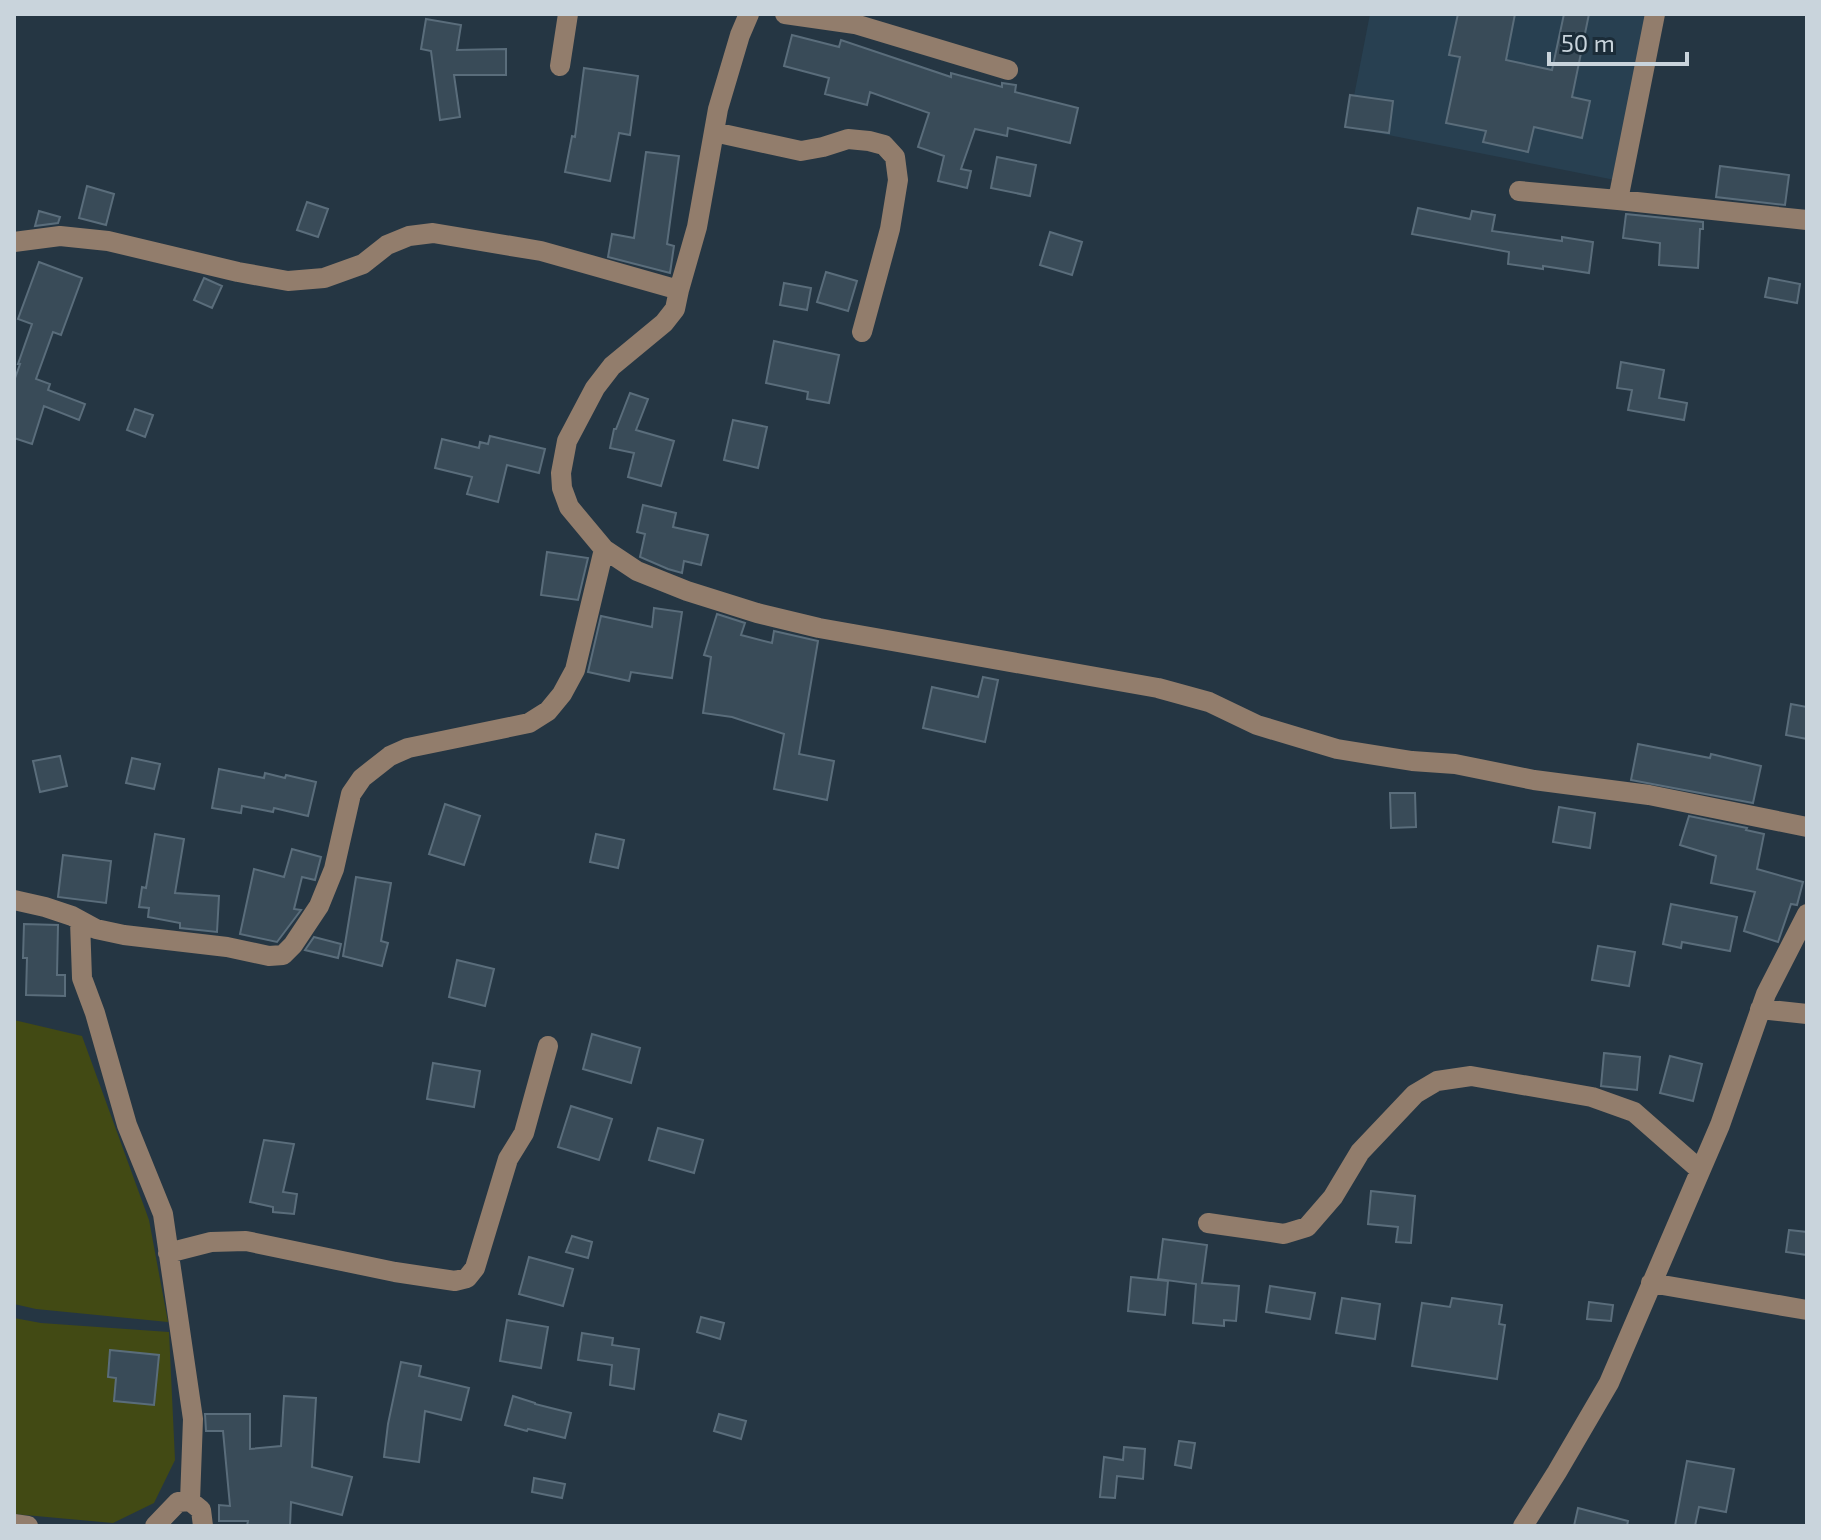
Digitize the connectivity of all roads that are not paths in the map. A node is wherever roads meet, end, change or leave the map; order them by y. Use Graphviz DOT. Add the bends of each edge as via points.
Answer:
graph roads {
  1 [pos="568,14"];
  2 [pos="749,14"];
  3 [pos="785,14"];
  4 [pos="1655,14"];
  5 [pos="560,66"];
  6 [pos="1008,70"];
  7 [pos="714,132"];
  8 [pos="1519,191"];
  9 [pos="1618,200"];
  10 [pos="1807,220"];
  11 [pos="14,242"];
  12 [pos="679,290"];
  13 [pos="862,332"];
  14 [pos="604,549"];
  15 [pos="1807,827"];
  16 [pos="14,900"];
  17 [pos="1807,914"];
  18 [pos="80,921"];
  19 [pos="1760,1009"];
  20 [pos="1807,1014"];
  21 [pos="548,1046"];
  22 [pos="1700,1170"];
  23 [pos="1208,1223"];
  24 [pos="168,1253"];
  25 [pos="1651,1283"];
  26 [pos="1807,1310"];
  27 [pos="190,1501"];
  28 [pos="14,1524"];
  29 [pos="28,1526"];
  30 [pos="155,1526"];
  31 [pos="203,1526"];
  32 [pos="1523,1526"];
  1 -- 5 [label="street"];
  2 -- 7 [label="street"];
  3 -- 6 [label="street" via="855,24"];
  4 -- 9 [label="street"];
  7 -- 12 [label="street"];
  7 -- 13 [label="street" via="801,151 848,139 869,141 884,145 895,157 898,180 890,229"];
  8 -- 9 [label="street"];
  9 -- 10 [label="street"];
  11 -- 12 [label="street" via="60,236 108,241 288,281 324,278 363,264 387,245 433,233 541,251"];
  12 -- 14 [label="street" via="675,309 664,323 612,366 595,388 567,441 562,488 569,507"];
  14 -- 15 [label="street" via="637,571 757,613 1158,688 1337,749 1649,795"];
  14 -- 18 [label="street" via="575,670 562,694 529,723 408,748 362,778 351,794 334,869 319,906 283,955 124,935"];
  16 -- 18 [label="street"];
  17 -- 19 [label="street"];
  18 -- 24 [label="street" via="82,978 127,1125 163,1214"];
  19 -- 20 [label="street"];
  19 -- 22 [label="street"];
  21 -- 24 [label="street" via="524,1133 508,1159 475,1268 467,1278 395,1272 246,1241 211,1242"];
  22 -- 23 [label="street" via="1634,1112 1592,1097 1471,1076 1437,1081 1415,1094 1360,1152 1307,1227 1284,1234"];
  22 -- 25 [label="street"];
  24 -- 27 [label="street" via="193,1419"];
  25 -- 26 [label="street"];
  25 -- 32 [label="street" via="1609,1383"];
  27 -- 30 [label="street" via="178,1502"];
  27 -- 31 [label="street" via="201,1510"];
  28 -- 29 [label="street"];
}
